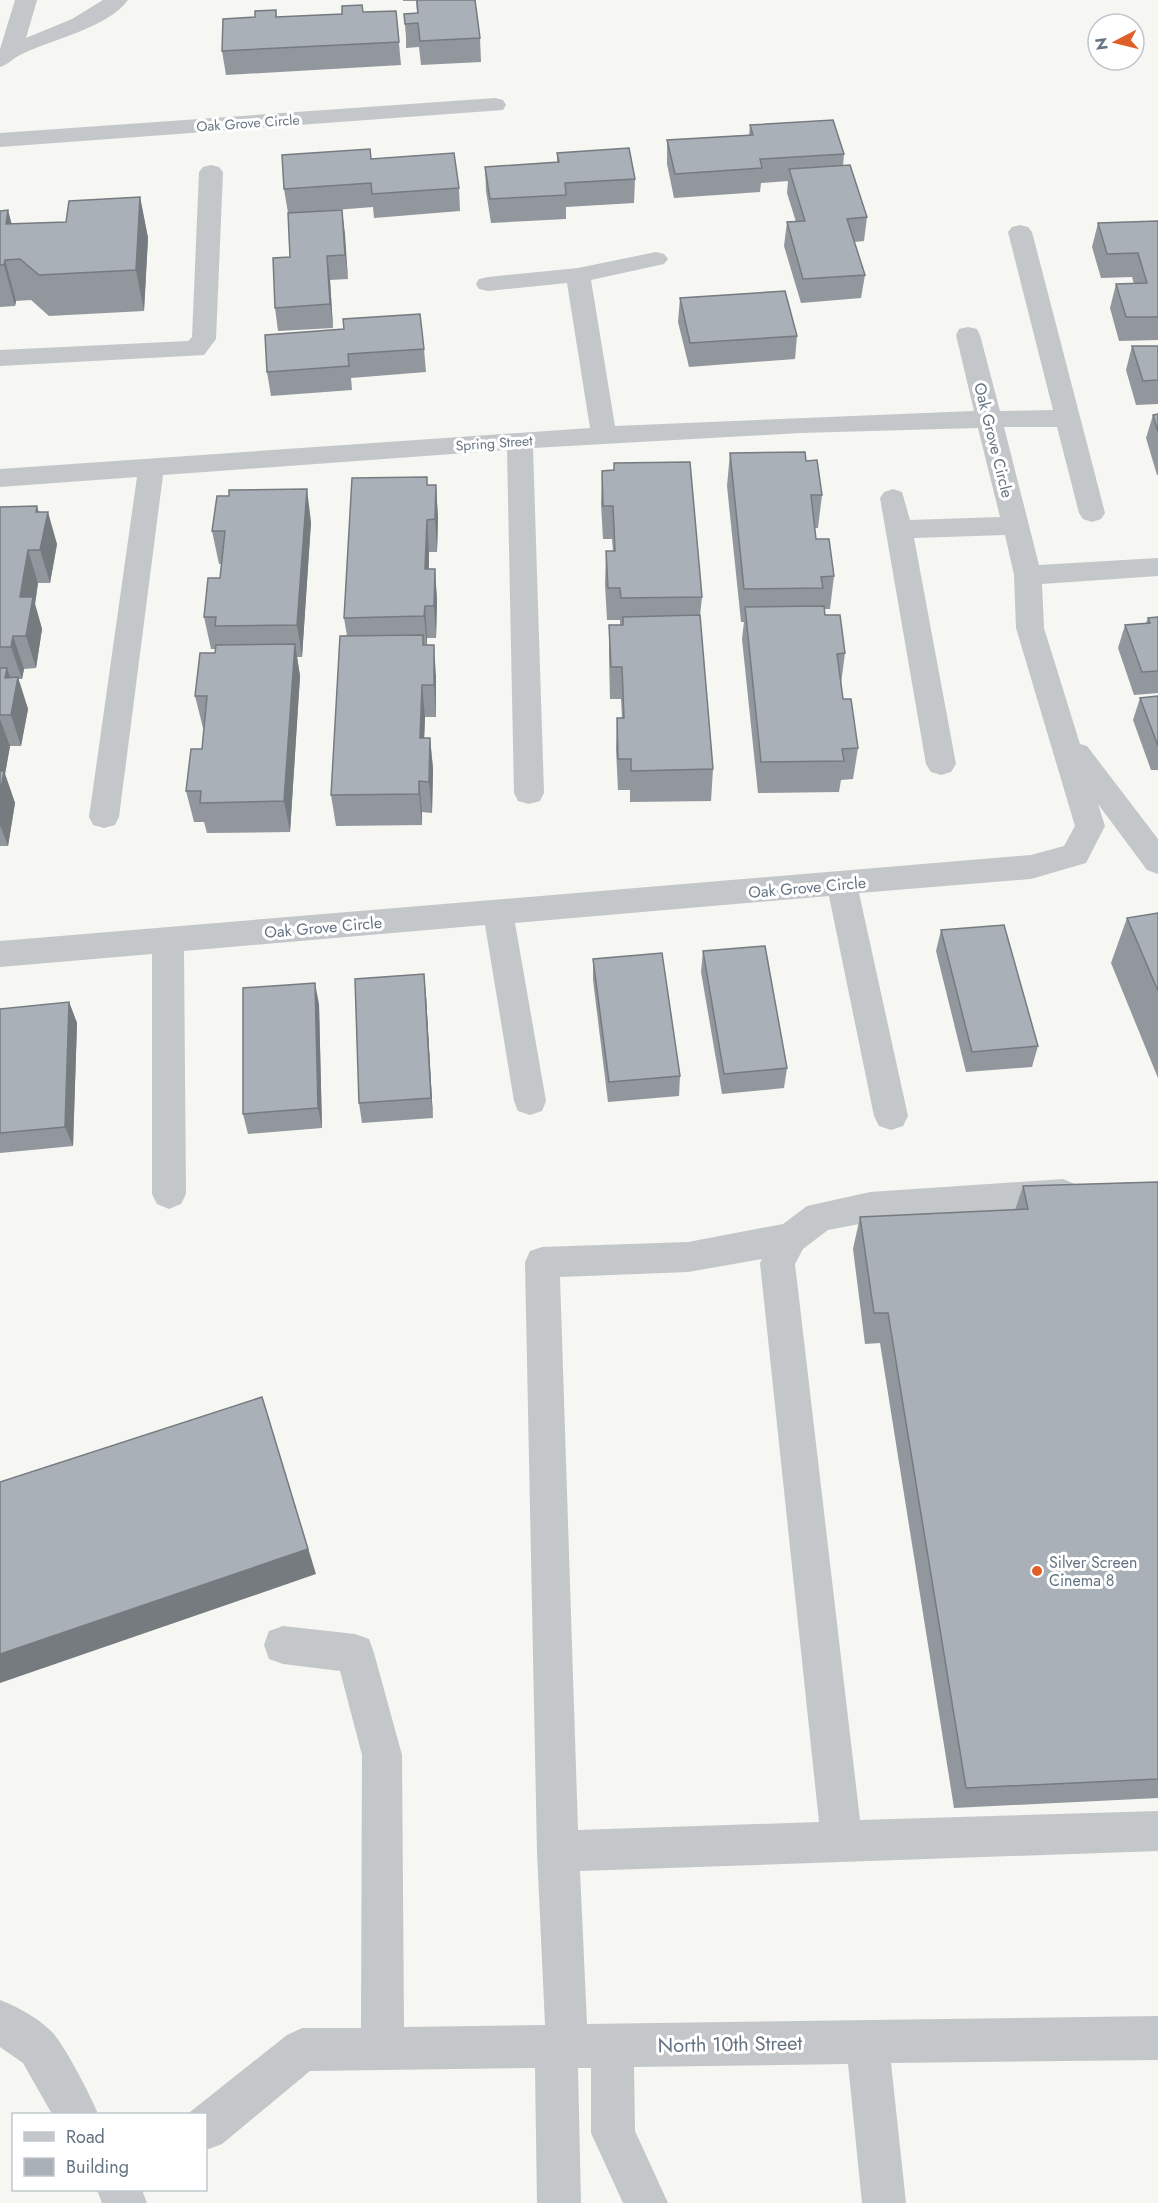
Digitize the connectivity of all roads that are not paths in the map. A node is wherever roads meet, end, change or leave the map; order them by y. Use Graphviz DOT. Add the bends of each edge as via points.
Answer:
graph roads {
  1 [pos="26,0"];
  2 [pos="117,0"];
  3 [pos="5,56"];
  4 [pos="495,105"];
  5 [pos="0,140"];
  6 [pos="211,171"];
  7 [pos="1020,232"];
  8 [pos="656,259"];
  9 [pos="578,275"];
  10 [pos="488,284"];
  11 [pos="968,335"];
  12 [pos="0,358"];
  13 [pos="988,418"];
  14 [pos="1067,418"];
  15 [pos="604,435"];
  16 [pos="520,441"];
  17 [pos="151,468"];
  18 [pos="0,478"];
  19 [pos="893,498"];
  20 [pos="1092,513"];
  21 [pos="1015,526"];
  22 [pos="899,529"];
  23 [pos="1158,567"];
  24 [pos="1028,575"];
  25 [pos="1066,741"];
  26 [pos="941,764"];
  27 [pos="529,793"];
  28 [pos="104,817"];
  29 [pos="1158,862"];
  30 [pos="842,884"];
  31 [pos="498,913"];
  32 [pos="168,939"];
  33 [pos="0,954"];
  34 [pos="530,1101"];
  35 [pos="891,1116"];
  36 [pos="1100,1192"];
  37 [pos="169,1194"];
  38 [pos="791,1238"];
  39 [pos="283,1645"];
  40 [pos="1158,1831"];
  41 [pos="842,1843"];
  42 [pos="558,1851"];
  43 [pos="0,2021"];
  44 [pos="1158,2038"];
  45 [pos="867,2042"];
  46 [pos="561,2046"];
  47 [pos="612,2046"];
  48 [pos="383,2049"];
  49 [pos="75,2113"];
  50 [pos="207,2127"];
  51 [pos="559,2203"];
  52 [pos="646,2203"];
  53 [pos="884,2203"];
  1 -- 3 [label="street"];
  2 -- 3 [label="street" via="80,24"];
  4 -- 5 [label="street, Oak Grove Circle"];
  6 -- 12 [label="street" via="204,339 195,349"];
  7 -- 14 [label="street"];
  8 -- 9 [label="street"];
  9 -- 10 [label="street"];
  9 -- 15 [label="street"];
  11 -- 13 [label="street, Oak Grove Circle"];
  13 -- 14 [label="street, Spring Street"];
  13 -- 15 [label="street, Spring Street"];
  13 -- 21 [label="street, Oak Grove Circle"];
  14 -- 20 [label="street"];
  15 -- 16 [label="street, Spring Street"];
  16 -- 17 [label="street, Spring Street"];
  16 -- 27 [label="street"];
  17 -- 18 [label="street, Spring Street"];
  17 -- 28 [label="street"];
  19 -- 22 [label="street"];
  21 -- 22 [label="street"];
  21 -- 24 [label="street, Oak Grove Circle"];
  22 -- 26 [label="street"];
  23 -- 24 [label="street"];
  24 -- 25 [label="street, Oak Grove Circle" via="1030,628"];
  25 -- 29 [label="street"];
  25 -- 30 [label="street, Oak Grove Circle" via="1090,826 1075,855 1031,867"];
  30 -- 31 [label="street, Oak Grove Circle"];
  30 -- 35 [label="street"];
  31 -- 32 [label="street, Oak Grove Circle"];
  31 -- 34 [label="street"];
  32 -- 33 [label="street, Oak Grove Circle"];
  32 -- 37 [label="street"];
  36 -- 38 [label="street" via="870,1207 819,1217"];
  38 -- 41 [label="street" via="777,1263"];
  38 -- 42 [label="street" via="688,1257 542,1262"];
  39 -- 48 [label="street" via="355,1653 382,1755"];
  40 -- 41 [label="street"];
  41 -- 42 [label="street"];
  42 -- 46 [label="street"];
  43 -- 49 [label="street" via="38,2048"];
  44 -- 45 [label="street, North 10th Street"];
  45 -- 47 [label="street, North 10th Street"];
  45 -- 53 [label="street"];
  46 -- 47 [label="street, North 10th Street"];
  46 -- 48 [label="street, North 10th Street"];
  46 -- 51 [label="street"];
  47 -- 52 [label="street" via="613,2133"];
  48 -- 50 [label="street, North 10th Street" via="302,2050"];
}
